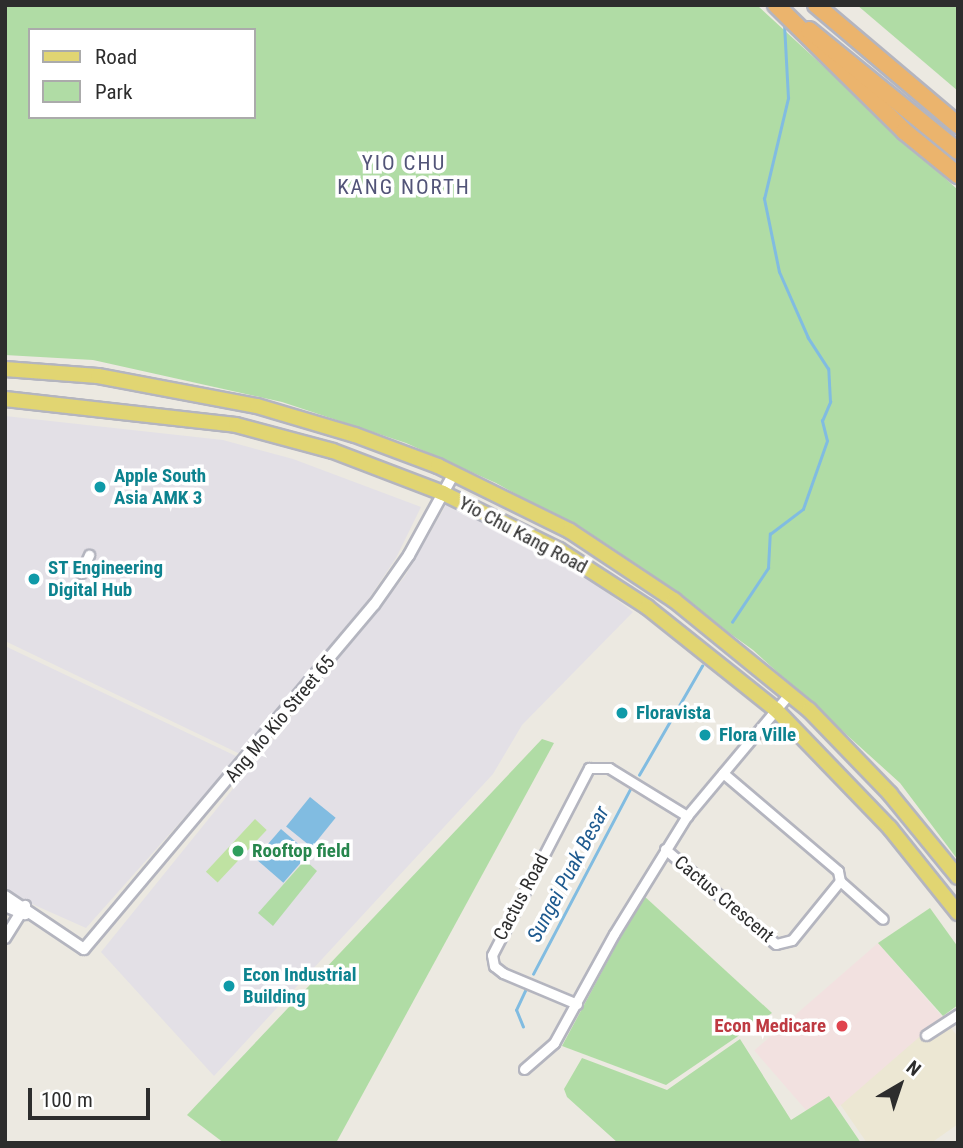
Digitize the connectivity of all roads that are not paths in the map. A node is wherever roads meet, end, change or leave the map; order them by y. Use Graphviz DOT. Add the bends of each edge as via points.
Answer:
graph roads {
  1 [pos="776,5"];
  2 [pos="816,5"];
  3 [pos="958,125"];
  4 [pos="958,151"];
  5 [pos="958,175"];
  6 [pos="5,369"];
  7 [pos="5,399"];
  8 [pos="454,473"];
  9 [pos="443,493"];
  10 [pos="89,555"];
  11 [pos="81,573"];
  12 [pos="790,693"];
  13 [pos="776,710"];
  14 [pos="723,773"];
  15 [pos="687,816"];
  16 [pos="665,849"];
  17 [pos="958,877"];
  18 [pos="840,881"];
  19 [pos="5,896"];
  20 [pos="5,906"];
  21 [pos="23,910"];
  22 [pos="958,913"];
  23 [pos="883,919"];
  24 [pos="5,937"];
  25 [pos="577,1004"];
  26 [pos="958,1014"];
  27 [pos="926,1035"];
  28 [pos="524,1069"];
  1 -- 4 [label="highway"];
  1 -- 5 [label="highway" via="894,122"];
  2 -- 3 [label="highway"];
  6 -- 8 [label="main road, Yio Chu Kang Road" via="98,376 257,406 355,435"];
  7 -- 9 [label="main road, Yio Chu Kang Road" via="236,425 334,451"];
  8 -- 9 [label="street, Ang Mo Kio Street 65"];
  8 -- 12 [label="main road, Yio Chu Kang Road" via="569,531 641,577"];
  9 -- 13 [label="main road, Yio Chu Kang Road" via="559,550 647,607"];
  9 -- 21 [label="street, Ang Mo Kio Street 65" via="374,605 84,949"];
  10 -- 11 [label="street"];
  12 -- 13 [label="street"];
  12 -- 17 [label="main road, Yio Chu Kang Road" via="890,794"];
  13 -- 14 [label="street"];
  13 -- 22 [label="main road, Yio Chu Kang Road" via="890,828"];
  14 -- 15 [label="street"];
  14 -- 18 [label="street" via="838,871"];
  15 -- 16 [label="street"];
  15 -- 25 [label="street, Cactus Road" via="609,768 590,768 492,955 494,965 503,973"];
  16 -- 18 [label="street, Cactus Crescent" via="776,944 792,940"];
  16 -- 25 [label="street"];
  18 -- 23 [label="street"];
  19 -- 21 [label="street"];
  20 -- 21 [label="street"];
  21 -- 24 [label="street"];
  25 -- 28 [label="street" via="554,1043"];
  26 -- 27 [label="street"];
}
